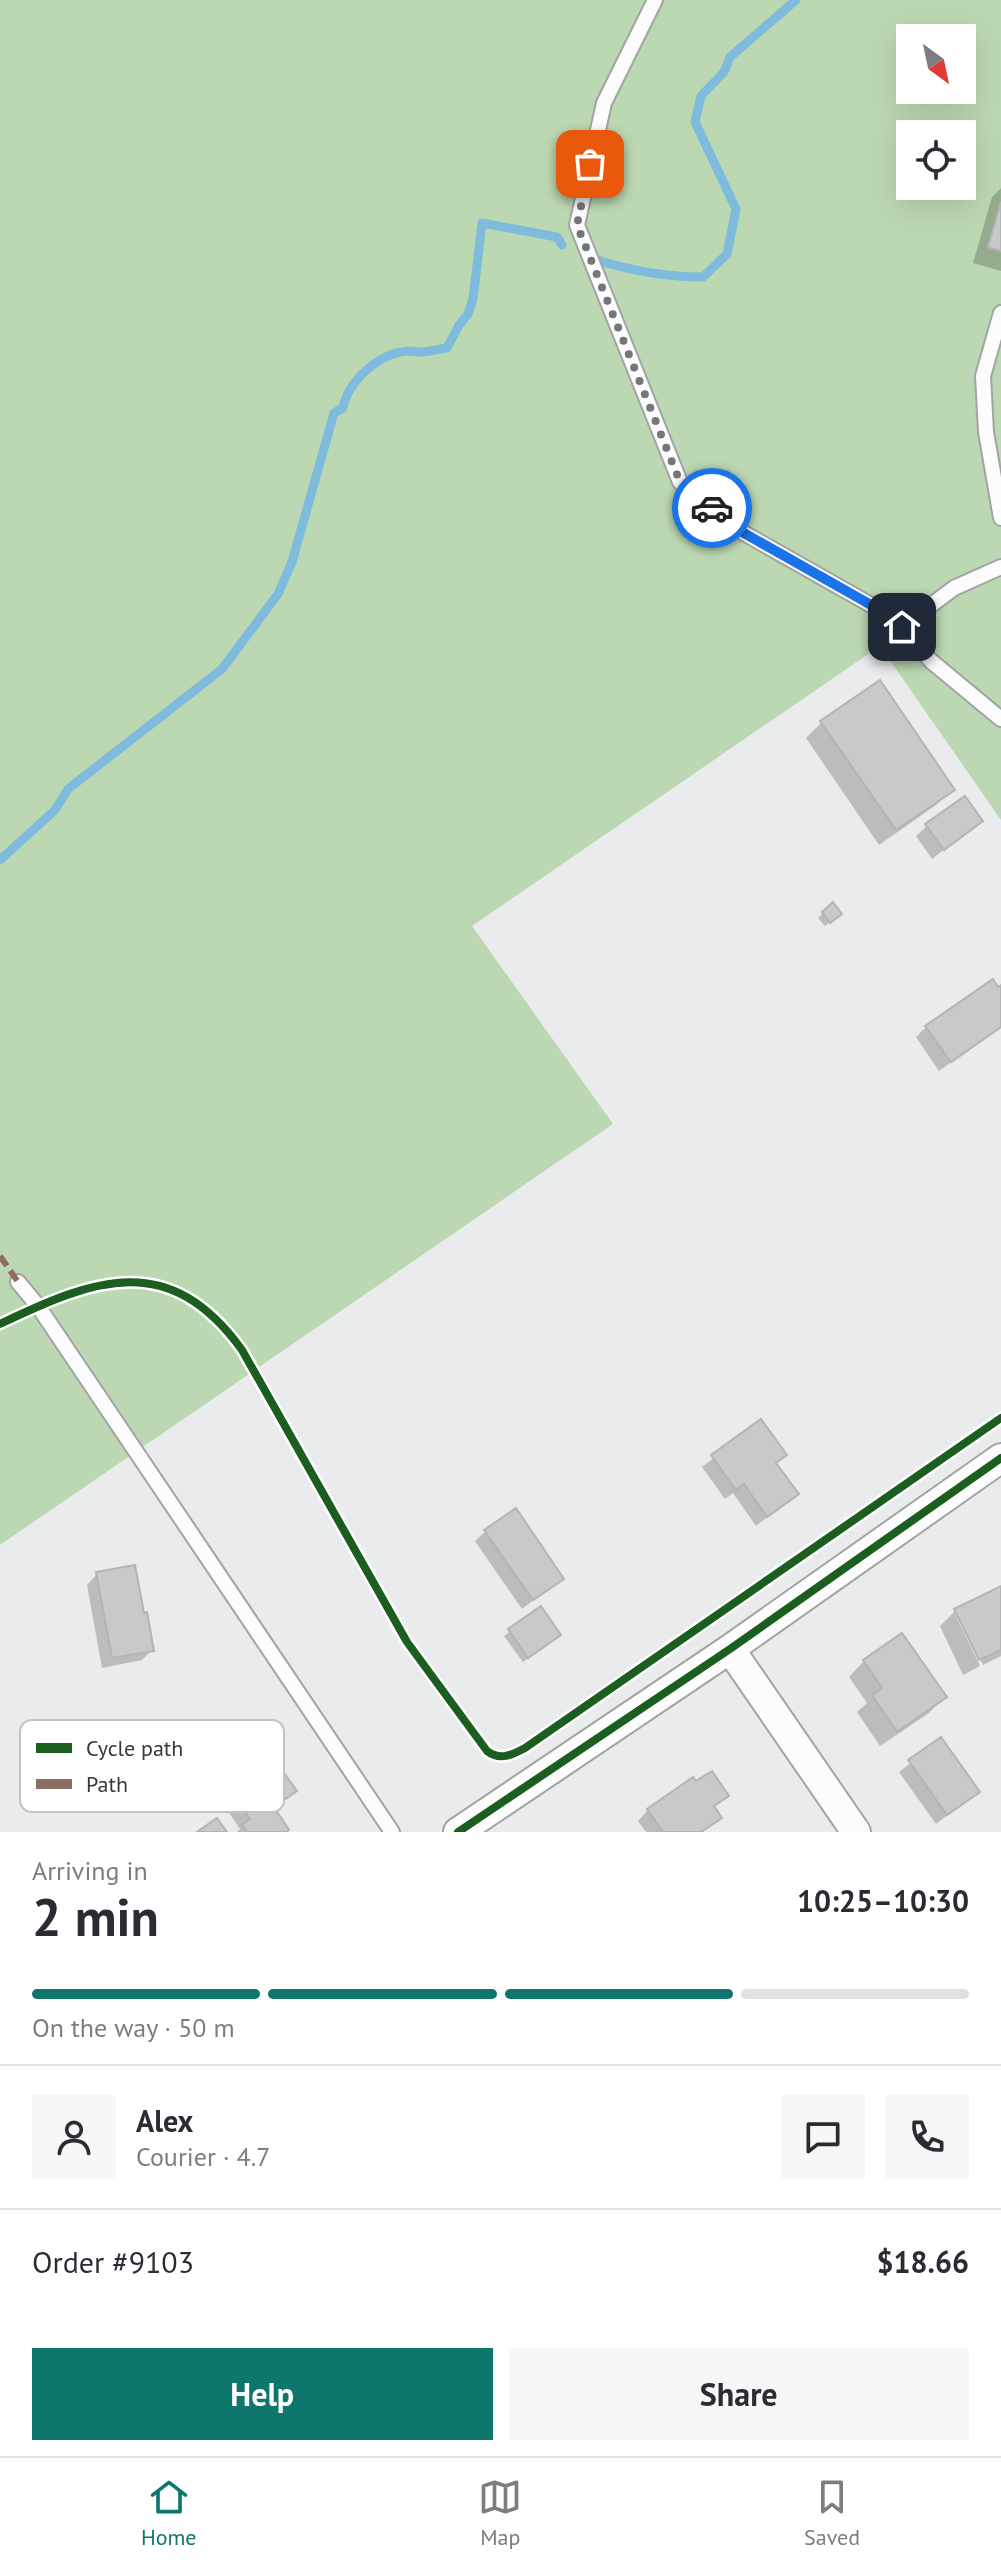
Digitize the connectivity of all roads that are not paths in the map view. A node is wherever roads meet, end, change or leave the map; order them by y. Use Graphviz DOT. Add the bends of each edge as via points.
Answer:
graph roads {
  1 [pos="655,0"];
  2 [pos="1001,313"];
  3 [pos="1001,518"];
  4 [pos="1001,567"];
  5 [pos="902,627"];
  6 [pos="1001,719"];
  7 [pos="18,1282"];
  8 [pos="1001,1458"];
  9 [pos="730,1649"];
  10 [pos="392,1832"];
  11 [pos="458,1832"];
  12 [pos="856,1832"];
  1 -- 5 [label="lane" via="604,103 577,225 623,346 680,482 742,532"];
  2 -- 3 [label="lane" via="983,376 986,432"];
  4 -- 5 [label="lane" via="954,588"];
  5 -- 6 [label="lane" via="931,661"];
  7 -- 10 [label="lane"];
  8 -- 9 [label="street"];
  9 -- 11 [label="street"];
  9 -- 12 [label="street"];
}
